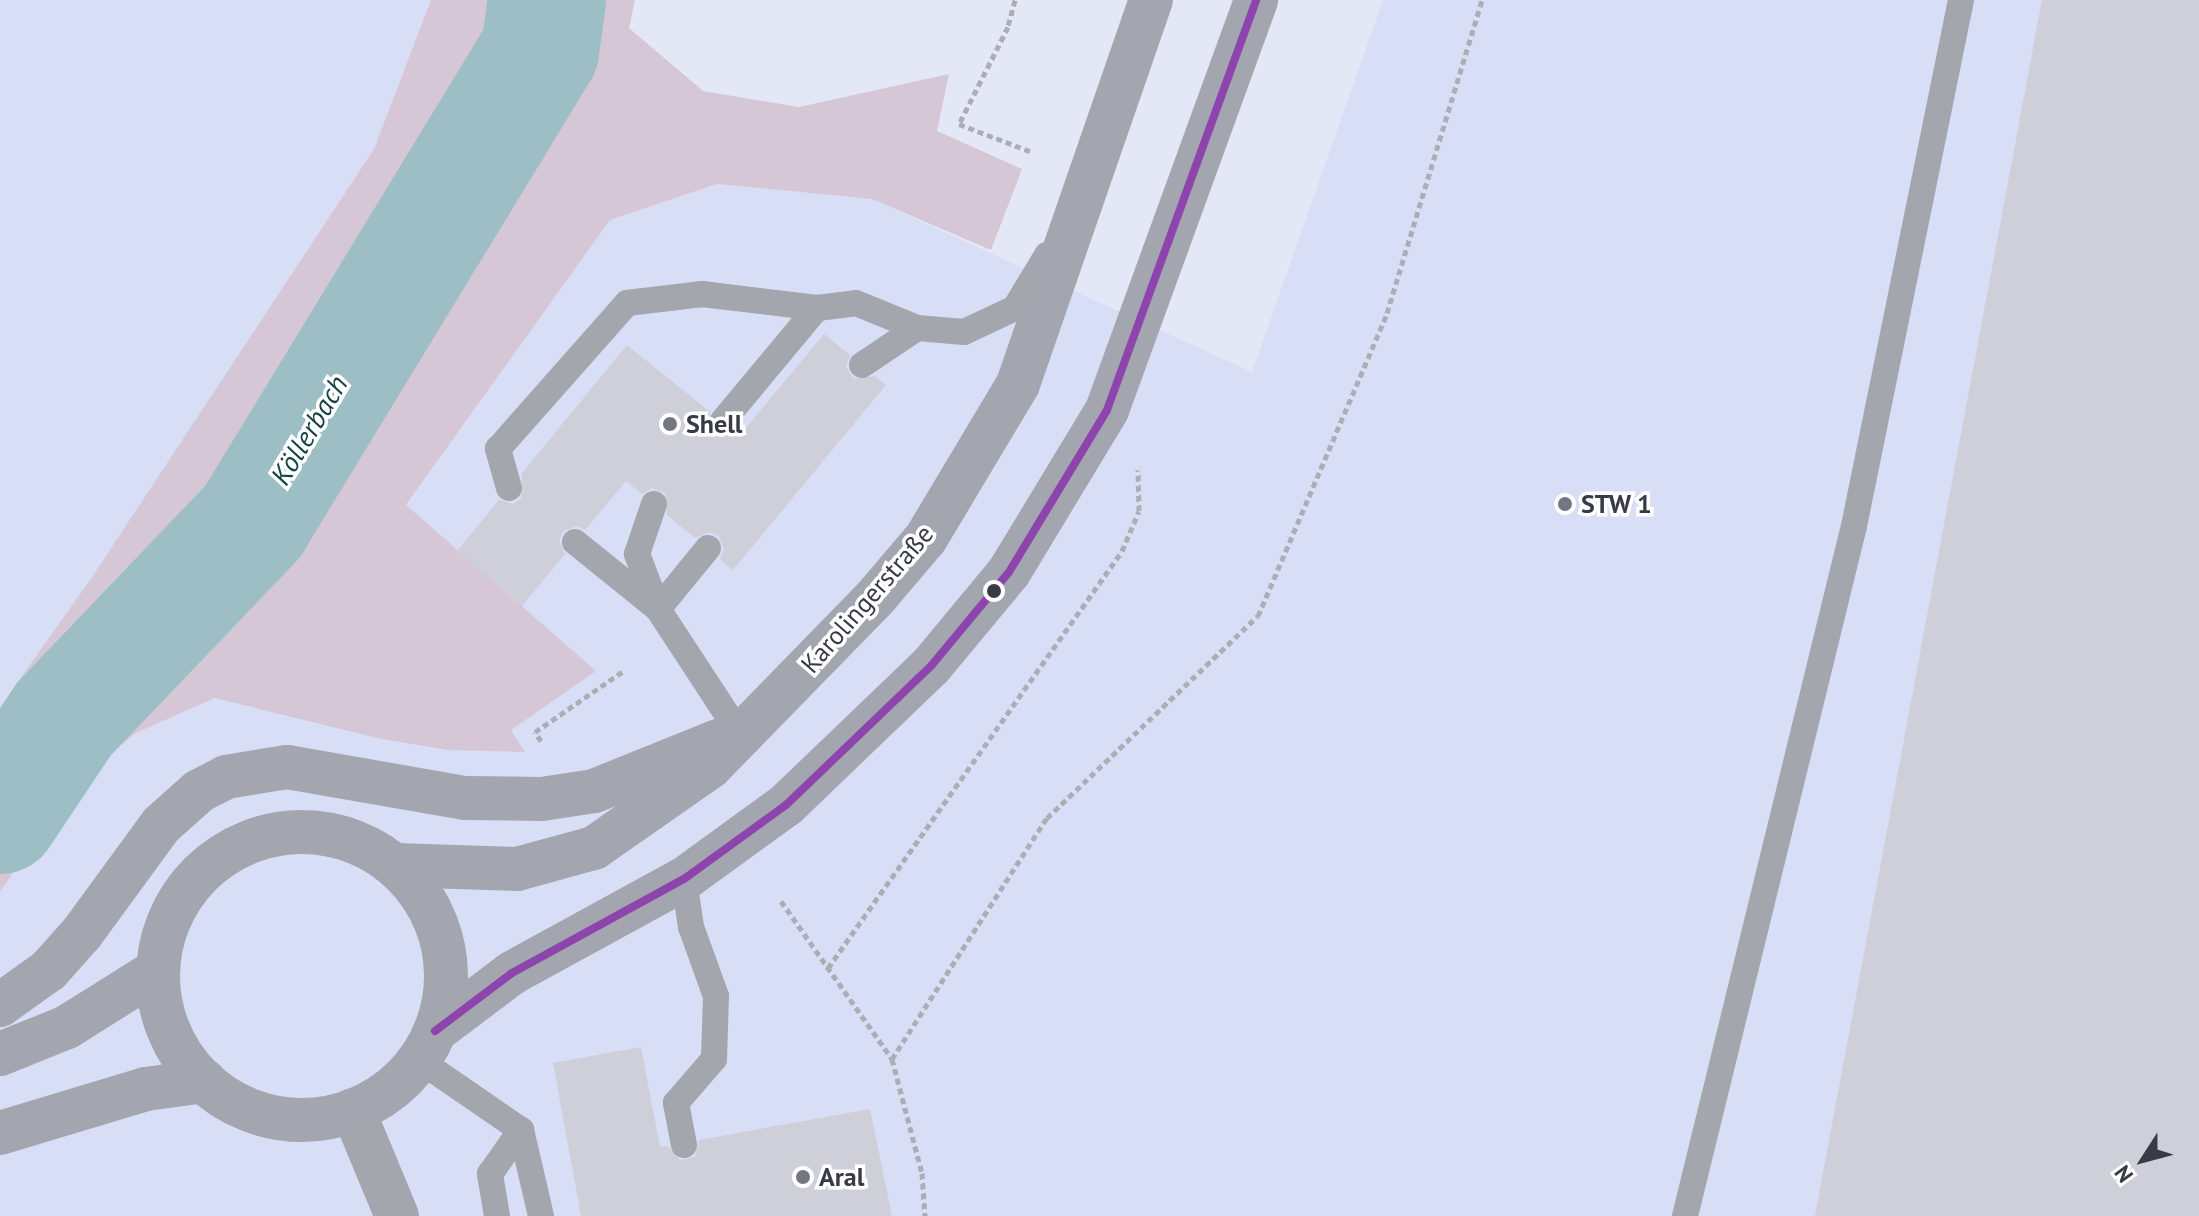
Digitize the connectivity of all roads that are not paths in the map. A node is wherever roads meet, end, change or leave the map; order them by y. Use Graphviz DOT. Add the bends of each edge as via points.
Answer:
graph roads {
  1 [pos="1151,0"];
  2 [pos="1256,0"];
  3 [pos="1961,0"];
  4 [pos="1093,180"];
  5 [pos="817,308"];
  6 [pos="917,328"];
  7 [pos="862,365"];
  8 [pos="722,422"];
  9 [pos="509,488"];
  10 [pos="654,504"];
  11 [pos="575,542"];
  12 [pos="708,548"];
  13 [pos="658,609"];
  14 [pos="739,733"];
  15 [pos="395,865"];
  16 [pos="684,879"];
  17 [pos="158,970"];
  18 [pos="0,1005"];
  19 [pos="427,1045"];
  20 [pos="0,1054"];
  21 [pos="204,1081"];
  22 [pos="353,1110"];
  23 [pos="521,1130"];
  24 [pos="0,1133"];
  25 [pos="684,1145"];
  26 [pos="397,1216"];
  27 [pos="497,1216"];
  28 [pos="541,1216"];
  29 [pos="1685,1216"];
  1 -- 4 [label="main road, Karolingerstraße"];
  2 -- 16 [label="main road" via="1107,410 1009,572 931,666 786,805"];
  3 -- 29 [label="lane" via="1854,526"];
  4 -- 6 [label="lane" via="1015,308 964,332"];
  4 -- 14 [label="main road, Karolingerstraße" via="1018,384 926,538 855,619"];
  5 -- 6 [label="lane" via="856,303"];
  5 -- 8 [label="lane"];
  5 -- 9 [label="lane" via="702,294 627,303 498,449"];
  6 -- 7 [label="lane"];
  10 -- 13 [label="lane" via="637,554"];
  11 -- 13 [label="lane"];
  12 -- 13 [label="lane"];
  13 -- 14 [label="lane"];
  14 -- 15 [label="main road, Karolingerstraße" via="710,767 594,848 517,869"];
  14 -- 18 [label="main road" via="594,791 542,799 465,798 287,767 226,777 199,791 161,825 49,970"];
  15 -- 17 [label="main road" via="375,851 330,834 257,838 214,860 181,896 162,941"];
  15 -- 19 [label="main road" via="426,903 444,949 445,999"];
  16 -- 19 [label="main road" via="512,973"];
  16 -- 25 [label="lane" via="691,927 716,996 714,1059 676,1103"];
  17 -- 20 [label="main road" via="67,1027"];
  17 -- 21 [label="main road" via="171,1036"];
  19 -- 22 [label="main road" via="383,1095"];
  19 -- 23 [label="lane"];
  21 -- 22 [label="main road" via="225,1097 271,1117 322,1118"];
  21 -- 24 [label="main road" via="146,1089"];
  22 -- 26 [label="street"];
  23 -- 27 [label="lane" via="490,1174"];
  23 -- 28 [label="lane"];
}
